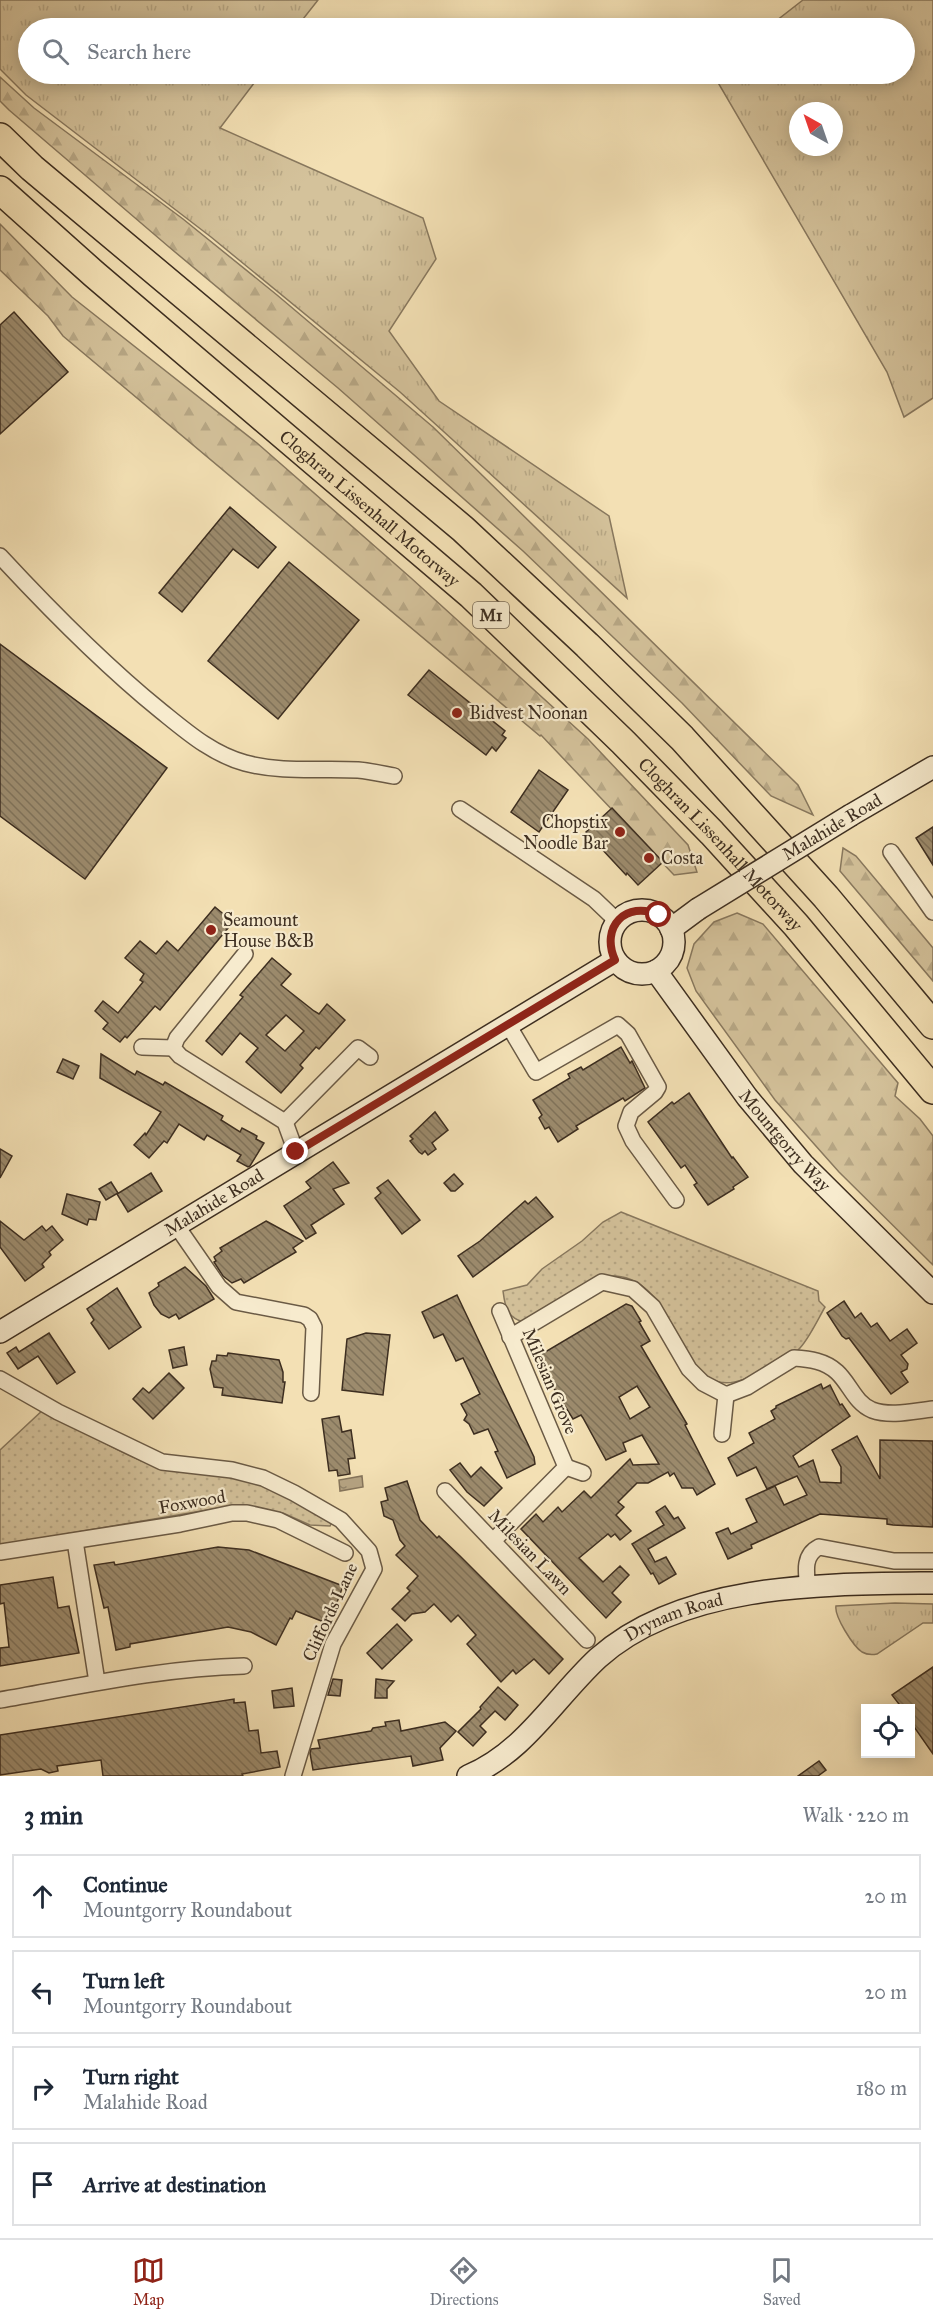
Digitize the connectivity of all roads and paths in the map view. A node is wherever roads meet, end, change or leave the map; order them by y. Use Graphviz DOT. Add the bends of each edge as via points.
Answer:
graph roads {
  1 [pos="0,137"];
  2 [pos="0,190"];
  3 [pos="0,556"];
  4 [pos="933,767"];
  5 [pos="394,776"];
  6 [pos="460,809"];
  7 [pos="891,852"];
  8 [pos="933,912"];
  9 [pos="617,921"];
  10 [pos="671,929"];
  11 [pos="245,954"];
  12 [pos="615,960"];
  13 [pos="657,971"];
  14 [pos="507,1023"];
  15 [pos="933,1025"];
  16 [pos="142,1047"];
  17 [pos="173,1048"];
  18 [pos="370,1057"];
  19 [pos="933,1090"];
  20 [pos="285,1122"];
  21 [pos="296,1152"];
  22 [pos="676,1200"];
  23 [pos="176,1226"];
  24 [pos="933,1293"];
  25 [pos="500,1311"];
  26 [pos="0,1332"];
  27 [pos="510,1337"];
  28 [pos="0,1379"];
  29 [pos="311,1393"];
  30 [pos="726,1395"];
  31 [pos="933,1409"];
  32 [pos="722,1434"];
  33 [pos="566,1467"];
  34 [pos="583,1473"];
  35 [pos="445,1491"];
  36 [pos="493,1540"];
  37 [pos="75,1541"];
  38 [pos="0,1552"];
  39 [pos="345,1553"];
  40 [pos="933,1561"];
  41 [pos="933,1583"];
  42 [pos="808,1588"];
  43 [pos="587,1640"];
  44 [pos="244,1666"];
  45 [pos="97,1682"];
  46 [pos="0,1700"];
  47 [pos="293,1776"];
  48 [pos="468,1776"];
  1 -- 15 [label="highway, M1" via="32,168 454,521 587,645 690,747 826,897"];
  2 -- 19 [label="highway, Cloghran Lissenhall Motorway / M1" via="471,595 712,833 796,925"];
  3 -- 5 [label="street" via="60,621 141,695 213,750 242,763 271,769 360,770"];
  4 -- 10 [label="main road, Malahide Road, bridge"];
  6 -- 9 [label="street" via="594,898"];
  7 -- 8 [label="street"];
  9 -- 10 [label="main road" via="633,911 651,911"];
  9 -- 12 [label="main road" via="609,940"];
  10 -- 13 [label="main road" via="674,938 670,957"];
  11 -- 17 [label="street"];
  12 -- 13 [label="main road" via="629,972"];
  12 -- 14 [label="main road, Malahide Road"];
  13 -- 24 [label="main road, Mountgorry Way" via="741,1088 803,1164"];
  14 -- 21 [label="main road, Malahide Road"];
  14 -- 22 [label="street" via="536,1072 618,1025 628,1034 658,1087 631,1112 626,1126"];
  16 -- 17 [label="street"];
  17 -- 20 [label="street"];
  18 -- 20 [label="street" via="358,1048"];
  20 -- 21 [label="street"];
  21 -- 23 [label="main road, Malahide Road"];
  23 -- 26 [label="main road, Malahide Road"];
  23 -- 29 [label="street" via="219,1287 236,1302 310,1319 314,1327"];
  25 -- 27 [label="street, Milesian Grove"];
  27 -- 30 [label="street" via="602,1282 633,1289 652,1307 689,1369 703,1383"];
  27 -- 33 [label="street, Milesian Grove"];
  28 -- 47 [label="street, Cliffords Lane" via="162,1462 232,1470 263,1478 341,1520 365,1546 374,1569 333,1644"];
  30 -- 31 [label="street" via="747,1387 794,1358 825,1364 838,1373 863,1405 874,1410 892,1413"];
  30 -- 32 [label="street"];
  33 -- 34 [label="street"];
  33 -- 36 [label="street"];
  35 -- 36 [label="street, Milesian Lawn"];
  36 -- 43 [label="street, Milesian Lawn"];
  37 -- 38 [label="street, Foxwood"];
  37 -- 39 [label="street, Foxwood" via="247,1513 278,1520"];
  37 -- 45 [label="street"];
  40 -- 42 [label="street" via="894,1562 819,1547 807,1561"];
  41 -- 42 [label="main road, Drynam Road"];
  42 -- 48 [label="main road, Drynam Road" via="723,1599 663,1618 633,1633 588,1668 517,1746"];
  44 -- 45 [label="street"];
  45 -- 46 [label="street"];
}
